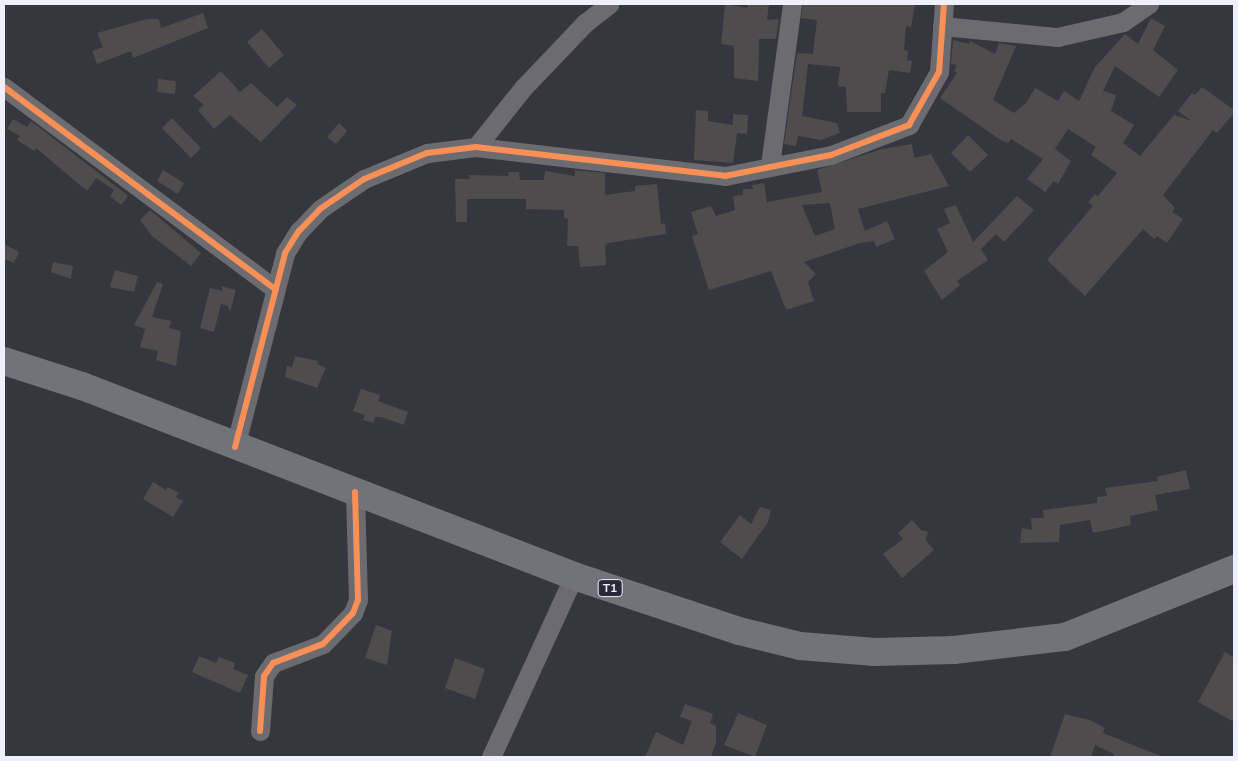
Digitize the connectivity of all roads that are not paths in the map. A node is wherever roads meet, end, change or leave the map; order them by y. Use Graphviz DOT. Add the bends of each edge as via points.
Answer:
graph roads {
  1 [pos="609,4"];
  2 [pos="792,4"];
  3 [pos="944,4"];
  4 [pos="1149,4"];
  5 [pos="942,26"];
  6 [pos="4,87"];
  7 [pos="476,147"];
  8 [pos="770,165"];
  9 [pos="276,290"];
  10 [pos="4,361"];
  11 [pos="235,446"];
  12 [pos="355,492"];
  13 [pos="1234,569"];
  14 [pos="574,576"];
  15 [pos="260,731"];
  16 [pos="491,757"];
  1 -- 7 [label="street" via="585,23 523,88"];
  2 -- 8 [label="street"];
  3 -- 5 [label="street"];
  4 -- 5 [label="street" via="1123,22 1057,37"];
  5 -- 8 [label="street" via="939,72 909,125 831,155"];
  6 -- 9 [label="street"];
  7 -- 8 [label="street" via="663,166 694,174 725,176"];
  7 -- 9 [label="street" via="427,153 364,179 320,209 299,231 285,253"];
  9 -- 11 [label="street"];
  10 -- 11 [label="highway, T1" via="82,386"];
  11 -- 12 [label="highway, T1"];
  12 -- 14 [label="highway, T1"];
  12 -- 15 [label="street" via="358,600 353,613 323,644 273,663 264,676"];
  13 -- 14 [label="highway, T1" via="1066,637 954,650 876,652 800,646 739,632"];
  14 -- 16 [label="street"];
}
